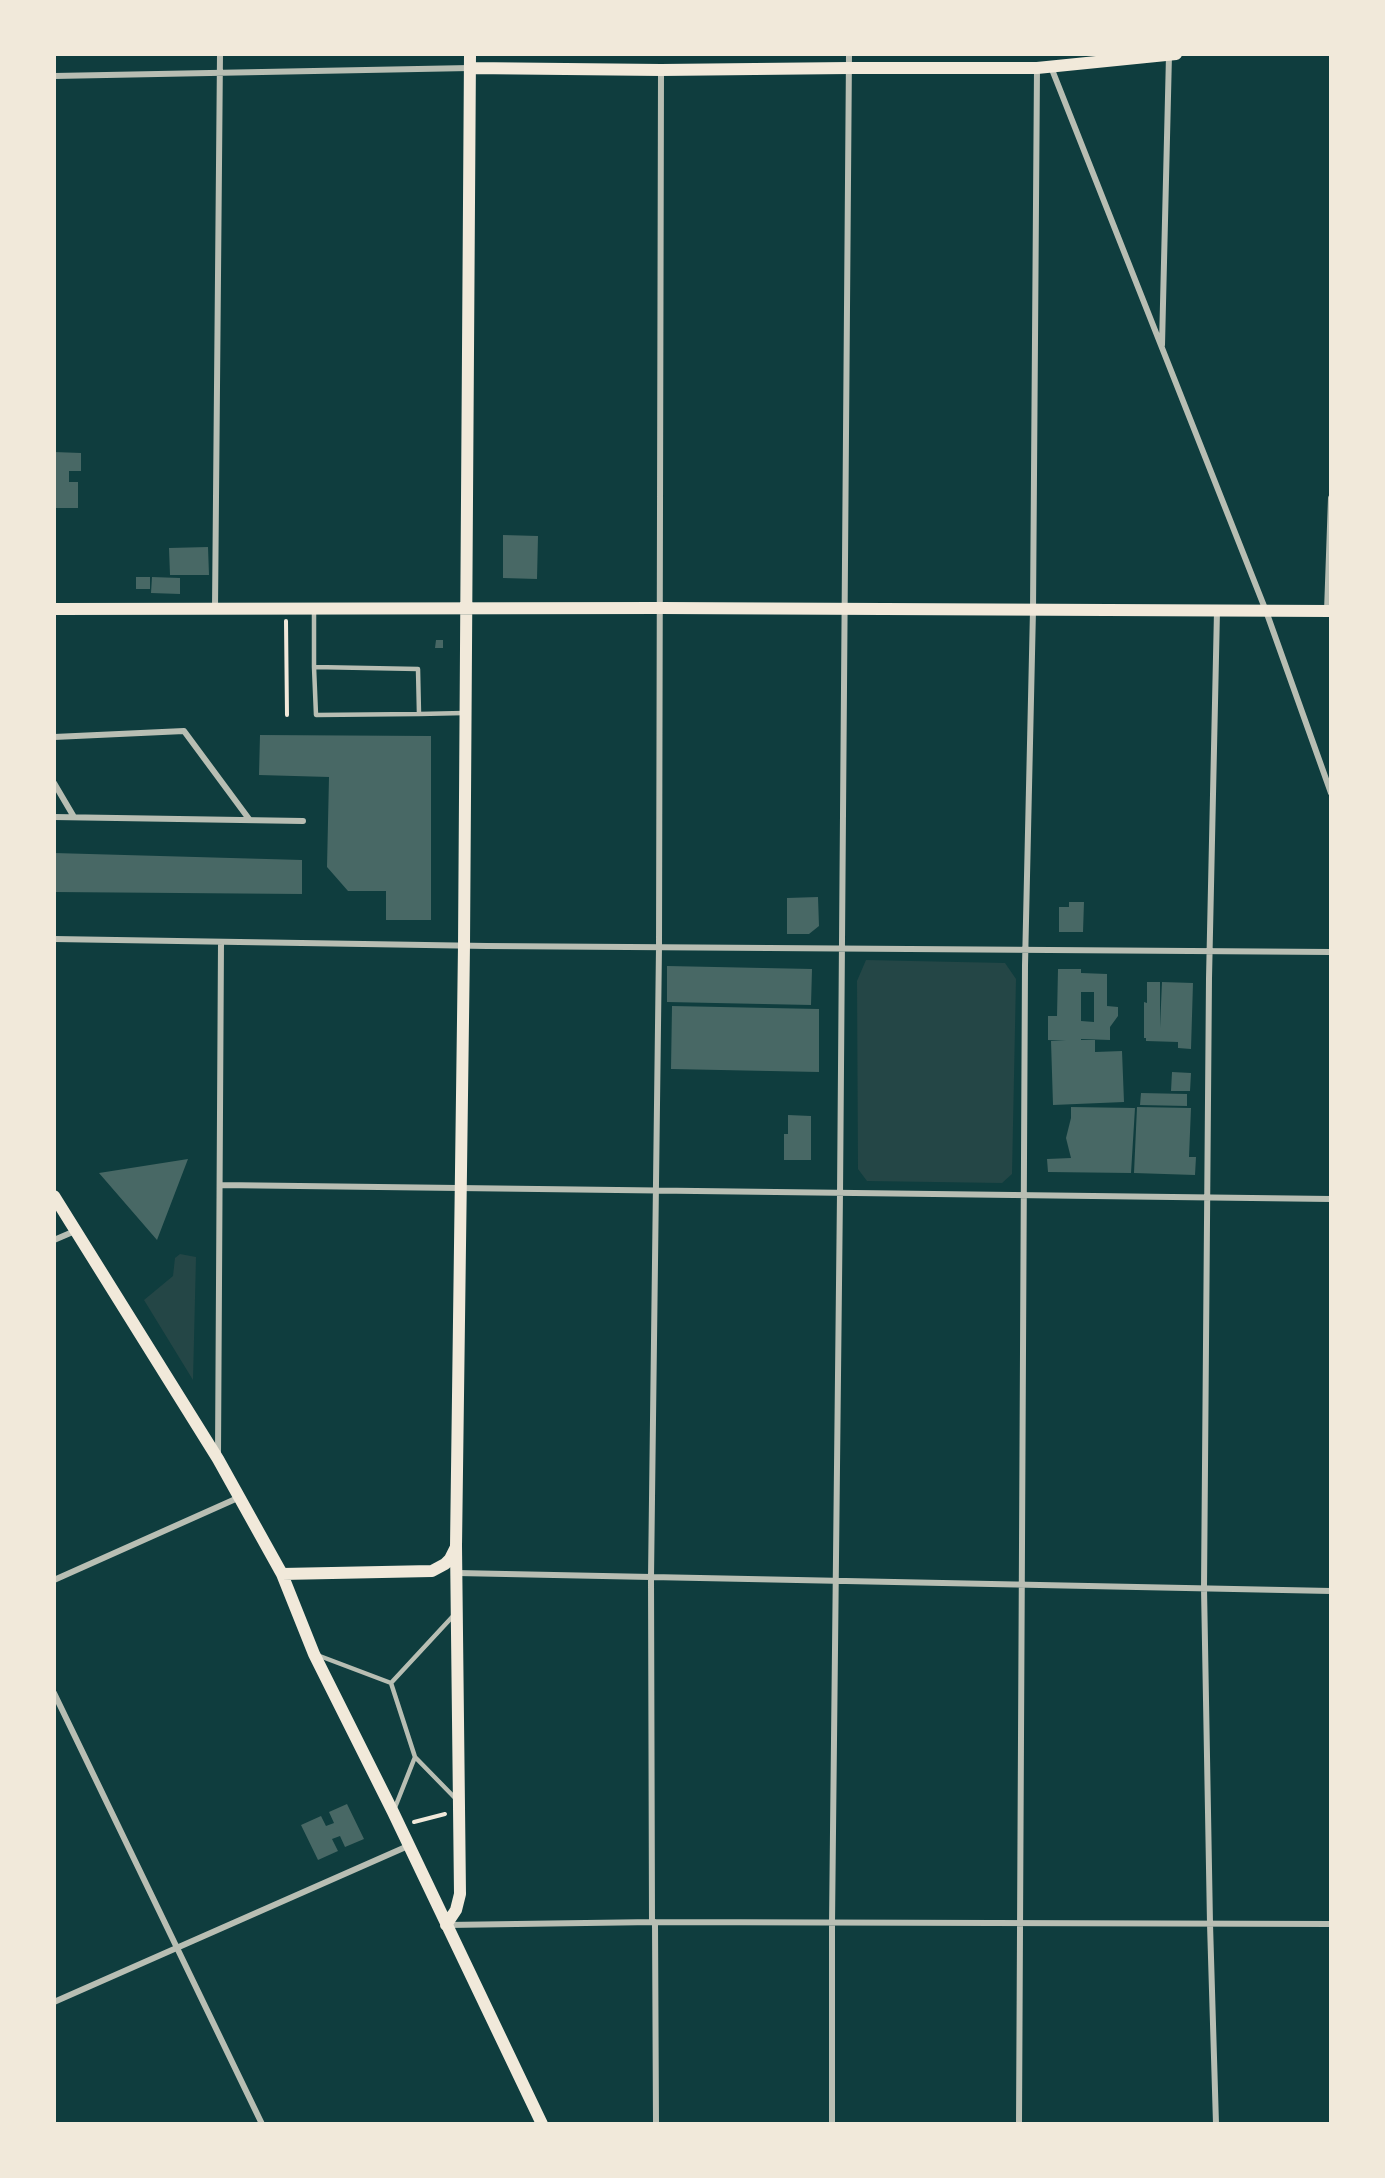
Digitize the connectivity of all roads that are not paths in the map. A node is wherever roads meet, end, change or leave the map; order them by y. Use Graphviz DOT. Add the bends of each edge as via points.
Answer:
graph roads {
  1 [pos="220,54"];
  2 [pos="470,54"];
  3 [pos="849,54"];
  4 [pos="1176,54"];
  5 [pos="1170,55"];
  6 [pos="1051,67"];
  7 [pos="470,68"];
  8 [pos="849,68"];
  9 [pos="1037,68"];
  10 [pos="661,70"];
  11 [pos="220,73"];
  12 [pos="54,76"];
  13 [pos="1162,348"];
  14 [pos="1331,498"];
  15 [pos="467,608"];
  16 [pos="660,608"];
  17 [pos="54,609"];
  18 [pos="215,609"];
  19 [pos="314,609"];
  20 [pos="845,609"];
  21 [pos="1033,609"];
  22 [pos="1217,611"];
  23 [pos="1266,611"];
  24 [pos="1329,611"];
  25 [pos="314,667"];
  26 [pos="466,713"];
  27 [pos="419,714"];
  28 [pos="54,737"];
  29 [pos="54,783"];
  30 [pos="1331,794"];
  31 [pos="54,817"];
  32 [pos="75,817"];
  33 [pos="249,819"];
  34 [pos="303,821"];
  35 [pos="54,939"];
  36 [pos="221,942"];
  37 [pos="464,945"];
  38 [pos="659,947"];
  39 [pos="842,949"];
  40 [pos="1025,951"];
  41 [pos="1331,952"];
  42 [pos="1209,953"];
  43 [pos="220,1185"];
  44 [pos="461,1188"];
  45 [pos="656,1190"];
  46 [pos="840,1192"];
  47 [pos="1025,1195"];
  48 [pos="54,1196"];
  49 [pos="1206,1197"];
  50 [pos="1331,1198"];
  51 [pos="75,1231"];
  52 [pos="54,1240"];
  53 [pos="218,1459"];
  54 [pos="240,1497"];
  55 [pos="456,1546"];
  56 [pos="456,1573"];
  57 [pos="282,1574"];
  58 [pos="651,1577"];
  59 [pos="54,1580"];
  60 [pos="835,1581"];
  61 [pos="1023,1585"];
  62 [pos="1204,1588"];
  63 [pos="1331,1591"];
  64 [pos="456,1613"];
  65 [pos="314,1654"];
  66 [pos="391,1683"];
  67 [pos="54,1693"];
  68 [pos="415,1756"];
  69 [pos="459,1805"];
  70 [pos="393,1812"];
  71 [pos="408,1846"];
  72 [pos="653,1922"];
  73 [pos="832,1923"];
  74 [pos="1020,1923"];
  75 [pos="1210,1924"];
  76 [pos="1331,1924"];
  77 [pos="446,1925"];
  78 [pos="177,1948"];
  79 [pos="54,2002"];
  80 [pos="262,2124"];
  81 [pos="542,2124"];
  82 [pos="656,2124"];
  83 [pos="832,2124"];
  84 [pos="1019,2124"];
  85 [pos="1216,2124"];
  1 -- 11 [label="street"];
  2 -- 7 [label="main road"];
  3 -- 8 [label="street"];
  4 -- 5 [label="main road"];
  5 -- 6 [label="main road"];
  5 -- 13 [label="street"];
  6 -- 9 [label="main road"];
  6 -- 13 [label="street"];
  7 -- 10 [label="main road"];
  7 -- 11 [label="street"];
  7 -- 15 [label="main road"];
  8 -- 9 [label="main road"];
  8 -- 10 [label="main road"];
  8 -- 20 [label="street"];
  9 -- 21 [label="street"];
  10 -- 16 [label="street"];
  11 -- 12 [label="street"];
  11 -- 18 [label="street"];
  13 -- 23 [label="street"];
  14 -- 24 [label="street"];
  15 -- 16 [label="main road"];
  15 -- 19 [label="main road"];
  15 -- 26 [label="main road"];
  16 -- 20 [label="main road"];
  16 -- 38 [label="street"];
  17 -- 18 [label="main road"];
  18 -- 19 [label="main road"];
  19 -- 25 [label="lane"];
  20 -- 21 [label="main road"];
  20 -- 39 [label="street"];
  21 -- 22 [label="main road"];
  21 -- 40 [label="street"];
  22 -- 23 [label="main road"];
  22 -- 42 [label="street"];
  23 -- 24 [label="main road"];
  23 -- 30 [label="street"];
  25 -- 27 [label="lane" via="418,669"];
  25 -- 27 [label="lane" via="316,715"];
  26 -- 27 [label="lane"];
  26 -- 37 [label="main road"];
  28 -- 33 [label="street" via="184,731"];
  29 -- 32 [label="street"];
  31 -- 32 [label="street"];
  32 -- 33 [label="street"];
  33 -- 34 [label="street"];
  35 -- 36 [label="street"];
  36 -- 37 [label="street"];
  36 -- 43 [label="street"];
  37 -- 38 [label="street"];
  37 -- 44 [label="main road"];
  38 -- 39 [label="street"];
  38 -- 45 [label="street"];
  39 -- 40 [label="street"];
  39 -- 46 [label="street"];
  40 -- 42 [label="street"];
  40 -- 47 [label="street"];
  41 -- 42 [label="street"];
  42 -- 49 [label="street"];
  43 -- 44 [label="street"];
  43 -- 53 [label="street"];
  44 -- 45 [label="street"];
  44 -- 55 [label="main road"];
  45 -- 46 [label="street"];
  45 -- 58 [label="street"];
  46 -- 47 [label="street"];
  46 -- 60 [label="street"];
  47 -- 49 [label="street"];
  47 -- 61 [label="street"];
  48 -- 51 [label="main road"];
  49 -- 50 [label="street"];
  49 -- 62 [label="street"];
  51 -- 52 [label="street"];
  51 -- 53 [label="main road"];
  53 -- 54 [label="main road"];
  54 -- 57 [label="main road"];
  54 -- 59 [label="street"];
  55 -- 56 [label="main road"];
  55 -- 57 [label="main road" via="450,1559 432,1570"];
  56 -- 58 [label="street"];
  56 -- 64 [label="main road"];
  57 -- 65 [label="main road"];
  58 -- 60 [label="street"];
  58 -- 72 [label="street"];
  60 -- 61 [label="street"];
  60 -- 73 [label="street"];
  61 -- 62 [label="street"];
  61 -- 74 [label="street"];
  62 -- 63 [label="street"];
  62 -- 75 [label="street"];
  64 -- 66 [label="lane"];
  64 -- 69 [label="main road"];
  65 -- 66 [label="lane"];
  65 -- 70 [label="main road"];
  66 -- 68 [label="lane"];
  67 -- 78 [label="street"];
  68 -- 69 [label="lane"];
  68 -- 70 [label="lane"];
  69 -- 77 [label="main road" via="460,1894"];
  70 -- 71 [label="main road"];
  71 -- 77 [label="main road"];
  71 -- 78 [label="street"];
  72 -- 73 [label="street"];
  72 -- 77 [label="street"];
  72 -- 82 [label="street"];
  73 -- 74 [label="street"];
  73 -- 83 [label="street"];
  74 -- 75 [label="street"];
  74 -- 84 [label="street"];
  75 -- 76 [label="street"];
  75 -- 85 [label="street"];
  77 -- 81 [label="main road"];
  78 -- 79 [label="street"];
  78 -- 80 [label="street"];
}
